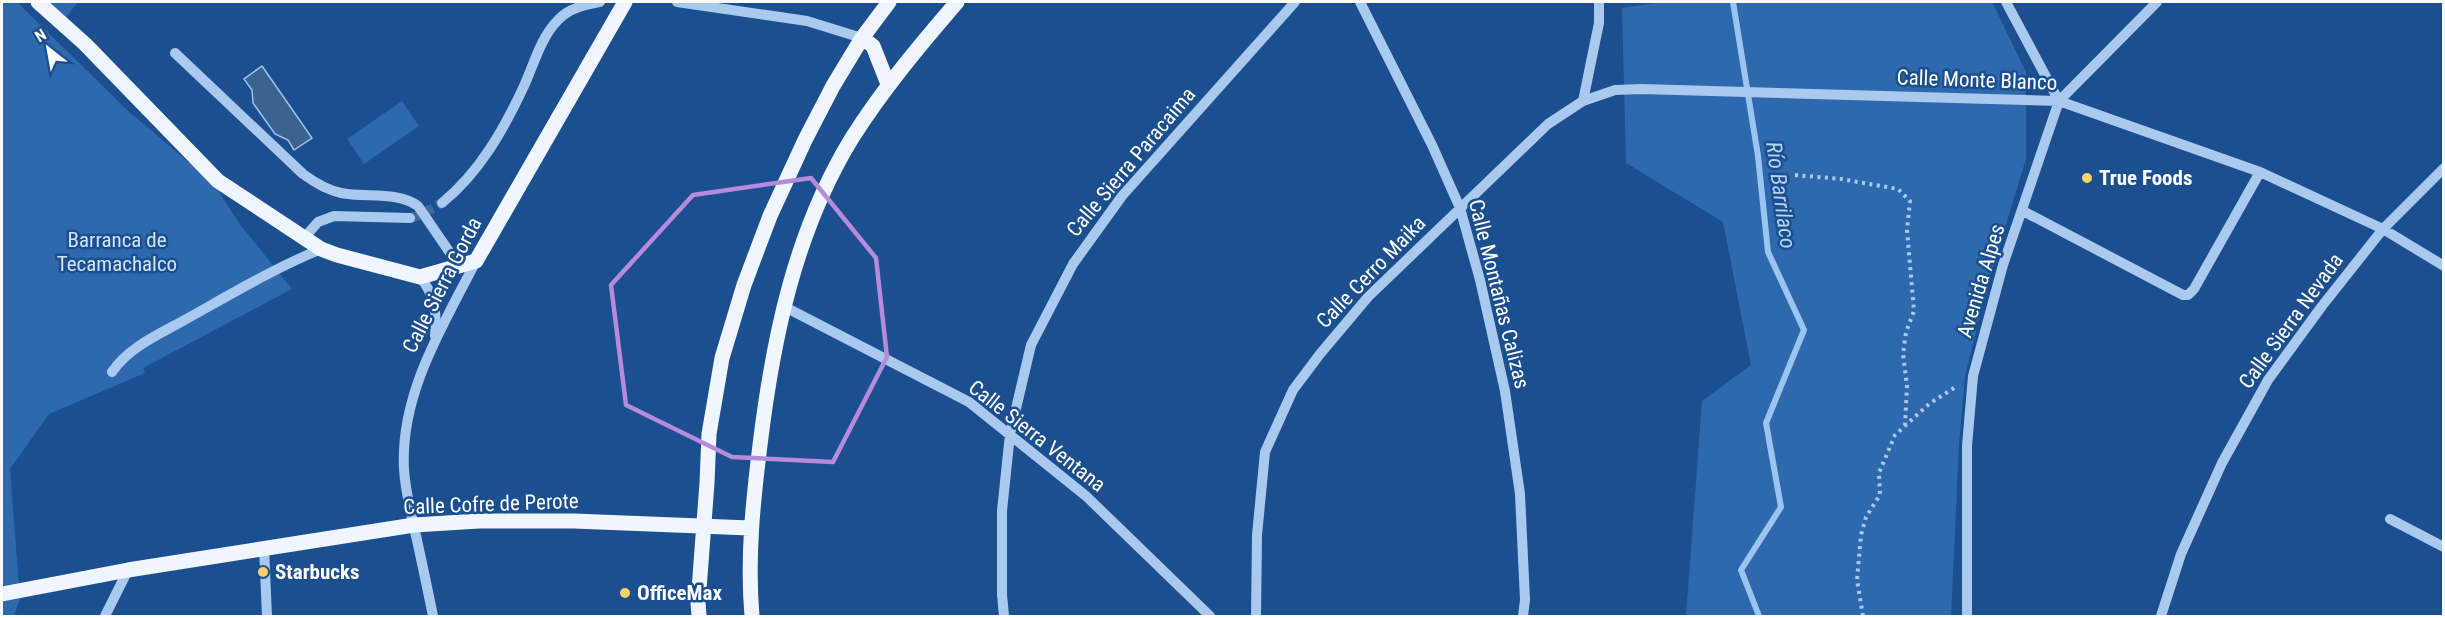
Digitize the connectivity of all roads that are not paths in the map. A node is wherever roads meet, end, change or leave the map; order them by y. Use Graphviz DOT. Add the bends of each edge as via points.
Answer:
graph roads {
  1 [pos="38,2"];
  2 [pos="600,2"];
  3 [pos="625,2"];
  4 [pos="677,2"];
  5 [pos="889,2"];
  6 [pos="957,2"];
  7 [pos="1295,2"];
  8 [pos="1360,2"];
  9 [pos="1599,2"];
  10 [pos="2006,2"];
  11 [pos="2157,2"];
  12 [pos="862,38"];
  13 [pos="175,53"];
  14 [pos="888,84"];
  15 [pos="2059,100"];
  16 [pos="1583,101"];
  17 [pos="2444,168"];
  18 [pos="2260,172"];
  19 [pos="442,203"];
  20 [pos="1460,208"];
  21 [pos="2023,212"];
  22 [pos="410,218"];
  23 [pos="2383,229"];
  24 [pos="304,237"];
  25 [pos="321,249"];
  26 [pos="476,261"];
  27 [pos="459,266"];
  28 [pos="2444,266"];
  29 [pos="420,278"];
  30 [pos="783,306"];
  31 [pos="434,342"];
  32 [pos="112,372"];
  33 [pos="1010,434"];
  34 [pos="2390,519"];
  35 [pos="414,525"];
  36 [pos="703,526"];
  37 [pos="750,528"];
  38 [pos="2444,547"];
  39 [pos="264,548"];
  40 [pos="128,570"];
  41 [pos="2,594"];
  42 [pos="105,616"];
  43 [pos="267,616"];
  44 [pos="433,616"];
  45 [pos="699,616"];
  46 [pos="752,616"];
  47 [pos="1004,616"];
  48 [pos="1210,616"];
  49 [pos="1256,616"];
  50 [pos="1523,616"];
  51 [pos="1966,616"];
  52 [pos="2160,616"];
  1 -- 24 [label="main road" via="85,44 218,181"];
  2 -- 19 [label="street" via="569,11 553,25 511,113 487,152 473,174"];
  3 -- 26 [label="main road, Calle Sierra Gorda"];
  4 -- 12 [label="street" via="807,21"];
  5 -- 12 [label="main road"];
  6 -- 14 [label="main road"];
  7 -- 33 [label="street, Calle Sierra Paracaima" via="1122,196 1073,264 1031,345"];
  8 -- 20 [label="street, Calle Montañas Calizas"];
  9 -- 16 [label="street" via="1599,23"];
  10 -- 15 [label="street"];
  11 -- 15 [label="street, Avenida Alpes"];
  12 -- 14 [label="main road" via="873,46"];
  12 -- 36 [label="main road" via="805,140 744,285 722,358 709,434"];
  13 -- 27 [label="street" via="314,182 341,193 408,200 418,206"];
  14 -- 30 [label="main road" via="833,174 806,234"];
  15 -- 16 [label="street, Calle Monte Blanco" via="1642,88 1615,90"];
  15 -- 18 [label="street, Calle Monte Blanco"];
  15 -- 21 [label="street, Avenida Alpes"];
  16 -- 20 [label="street, Calle Cerro Maika" via="1548,124"];
  17 -- 23 [label="street, Calle Sierra Nevada"];
  18 -- 21 [label="street" via="2188,295"];
  18 -- 23 [label="street, Calle Monte Blanco"];
  20 -- 49 [label="street, Calle Cerro Maika" via="1368,297 1293,390 1265,452 1257,535"];
  20 -- 50 [label="street, Calle Montañas Calizas" via="1505,391 1520,495"];
  21 -- 51 [label="street, Avenida Alpes" via="2003,265 1973,376 1966,446"];
  22 -- 24 [label="street" via="334,216 318,222"];
  23 -- 28 [label="street, Calle Monte Blanco"];
  23 -- 52 [label="street, Calle Sierra Nevada" via="2268,380 2222,463 2185,544"];
  24 -- 25 [label="main road"];
  25 -- 29 [label="main road"];
  25 -- 32 [label="street" via="258,279 145,343"];
  26 -- 27 [label="main road"];
  26 -- 31 [label="street, Calle Sierra Gorda"];
  27 -- 29 [label="main road"];
  29 -- 31 [label="street" via="430,289 434,306"];
  30 -- 33 [label="street, Calle Sierra Ventana" via="969,402"];
  30 -- 37 [label="main road"];
  31 -- 35 [label="street, Calle Sierra Gorda" via="413,396 405,441 404,469"];
  33 -- 47 [label="street, Calle Sierra Paracaima" via="1002,511"];
  33 -- 48 [label="street, Calle Sierra Ventana" via="1086,496"];
  34 -- 38 [label="street"];
  35 -- 36 [label="main road, Calle Cofre de Perote" via="574,521"];
  35 -- 39 [label="main road, Calle Cofre de Perote"];
  35 -- 44 [label="street, Calle Sierra Gorda"];
  36 -- 37 [label="main road, Calle Cofre de Perote"];
  36 -- 45 [label="main road"];
  37 -- 46 [label="main road"];
  39 -- 40 [label="main road, Calle Cofre de Perote"];
  39 -- 43 [label="street"];
  40 -- 41 [label="main road, Calle Cofre de Perote"];
  40 -- 42 [label="street"];
}
